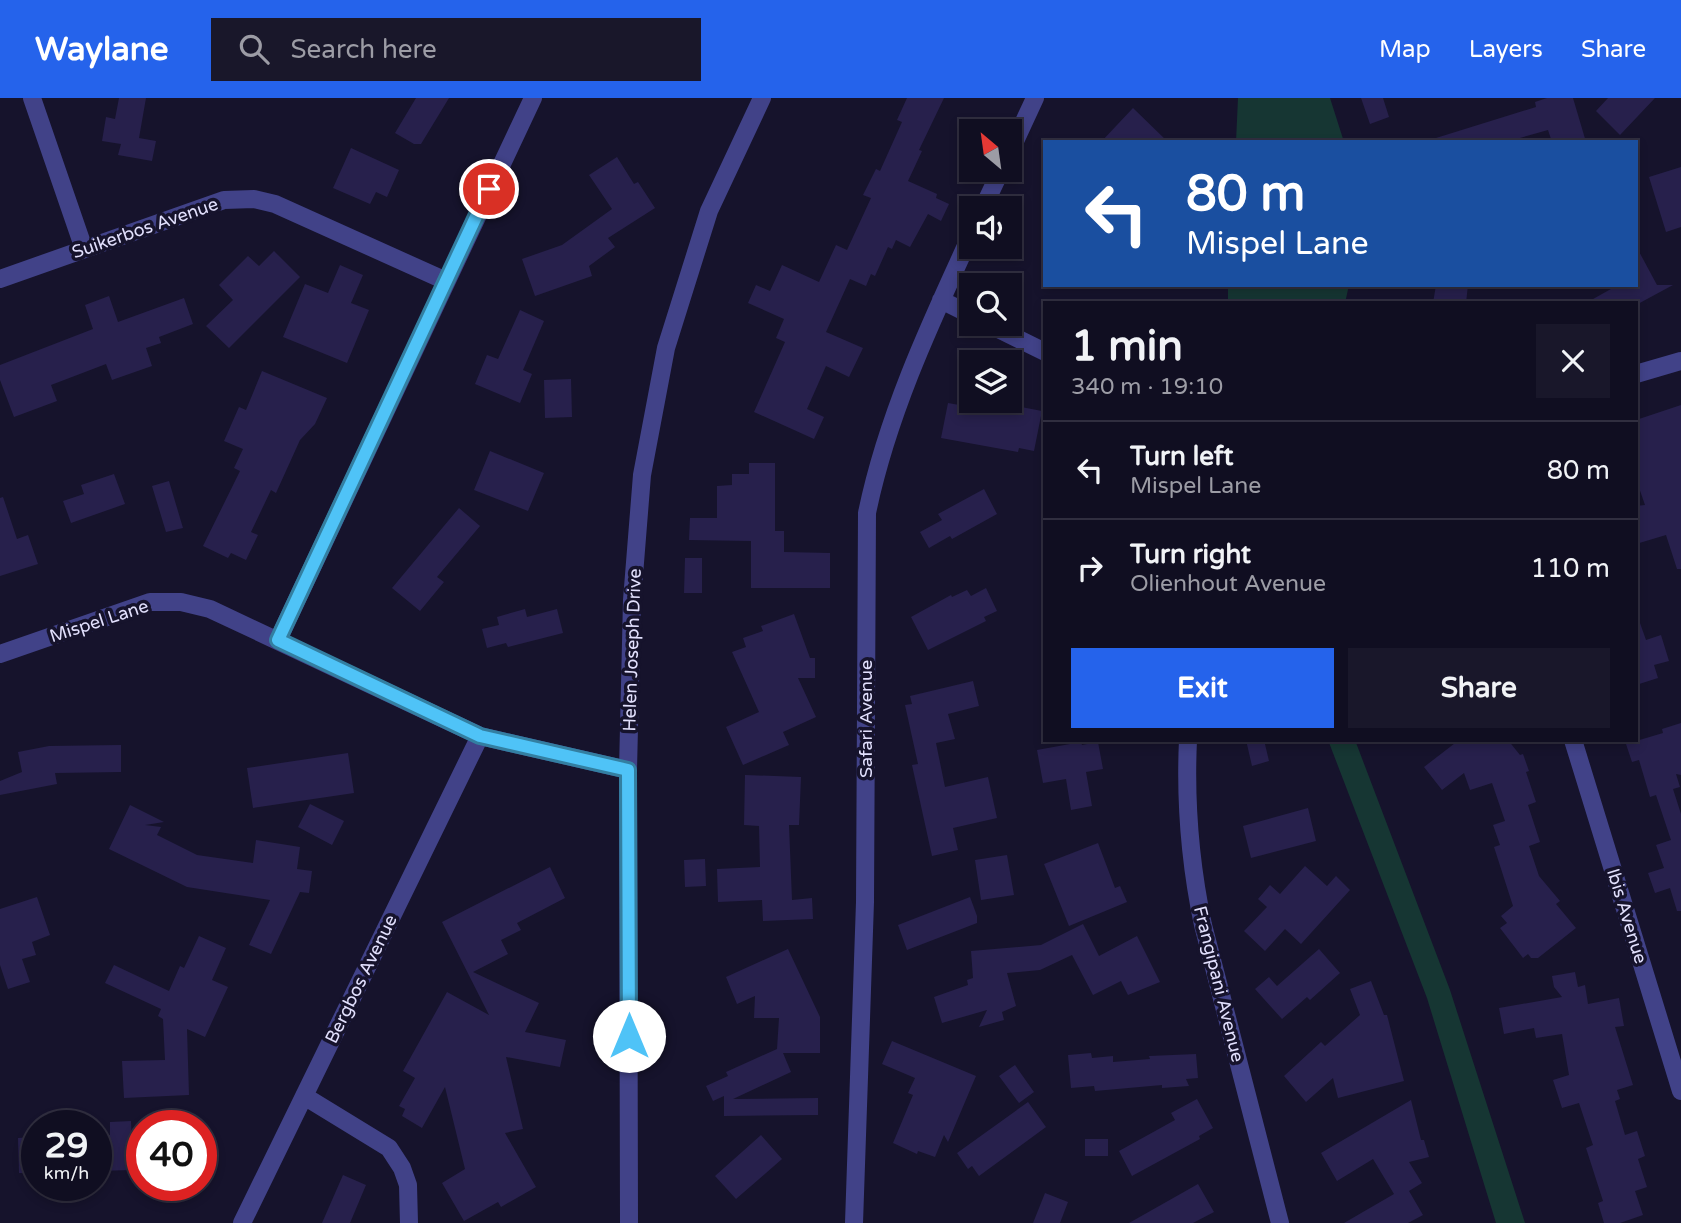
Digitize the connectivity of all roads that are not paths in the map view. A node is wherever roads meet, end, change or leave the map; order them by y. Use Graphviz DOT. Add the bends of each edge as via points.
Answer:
graph roads {
  1 [pos="32,98"];
  2 [pos="533,98"];
  3 [pos="762,98"];
  4 [pos="1034,98"];
  5 [pos="1022,125"];
  6 [pos="84,249"];
  7 [pos="960,259"];
  8 [pos="0,279"];
  9 [pos="446,281"];
  10 [pos="941,300"];
  11 [pos="959,309"];
  12 [pos="1012,336"];
  13 [pos="1043,351"];
  14 [pos="1681,361"];
  15 [pos="1638,373"];
  16 [pos="278,640"];
  17 [pos="0,654"];
  18 [pos="480,736"];
  19 [pos="1188,742"];
  20 [pos="1574,742"];
  21 [pos="628,770"];
  22 [pos="1675,1050"];
  23 [pos="1681,1091"];
  24 [pos="304,1096"];
  25 [pos="242,1223"];
  26 [pos="409,1223"];
  27 [pos="629,1223"];
  28 [pos="854,1223"];
  29 [pos="1280,1223"];
  1 -- 6 [label="street"];
  2 -- 9 [label="street"];
  3 -- 21 [label="street, Helen Joseph Drive" via="709,211 666,348 642,475 632,600"];
  4 -- 5 [label="street"];
  6 -- 8 [label="street, Suikerbos Avenue"];
  6 -- 9 [label="street, Suikerbos Avenue" via="224,200 254,199 275,204"];
  7 -- 10 [label="street, Safari Avenue"];
  9 -- 16 [label="street"];
  10 -- 11 [label="street"];
  10 -- 28 [label="street, Safari Avenue" via="889,428 867,513 866,902"];
  12 -- 13 [label="street"];
  14 -- 15 [label="street"];
  16 -- 17 [label="street, Mispel Lane" via="210,609 181,602 150,603"];
  16 -- 18 [label="street, Mispel Lane"];
  18 -- 21 [label="street, Mispel Lane"];
  18 -- 24 [label="street, Bergbos Avenue"];
  19 -- 29 [label="street, Frangipani Avenue" via="1186,793 1195,889"];
  20 -- 22 [label="street, Ibis Avenue"];
  21 -- 27 [label="street, Helen Joseph Drive"];
  22 -- 23 [label="street, Ibis Avenue"];
  24 -- 25 [label="street, Bergbos Avenue"];
  24 -- 26 [label="street" via="389,1148 408,1185"];
}
